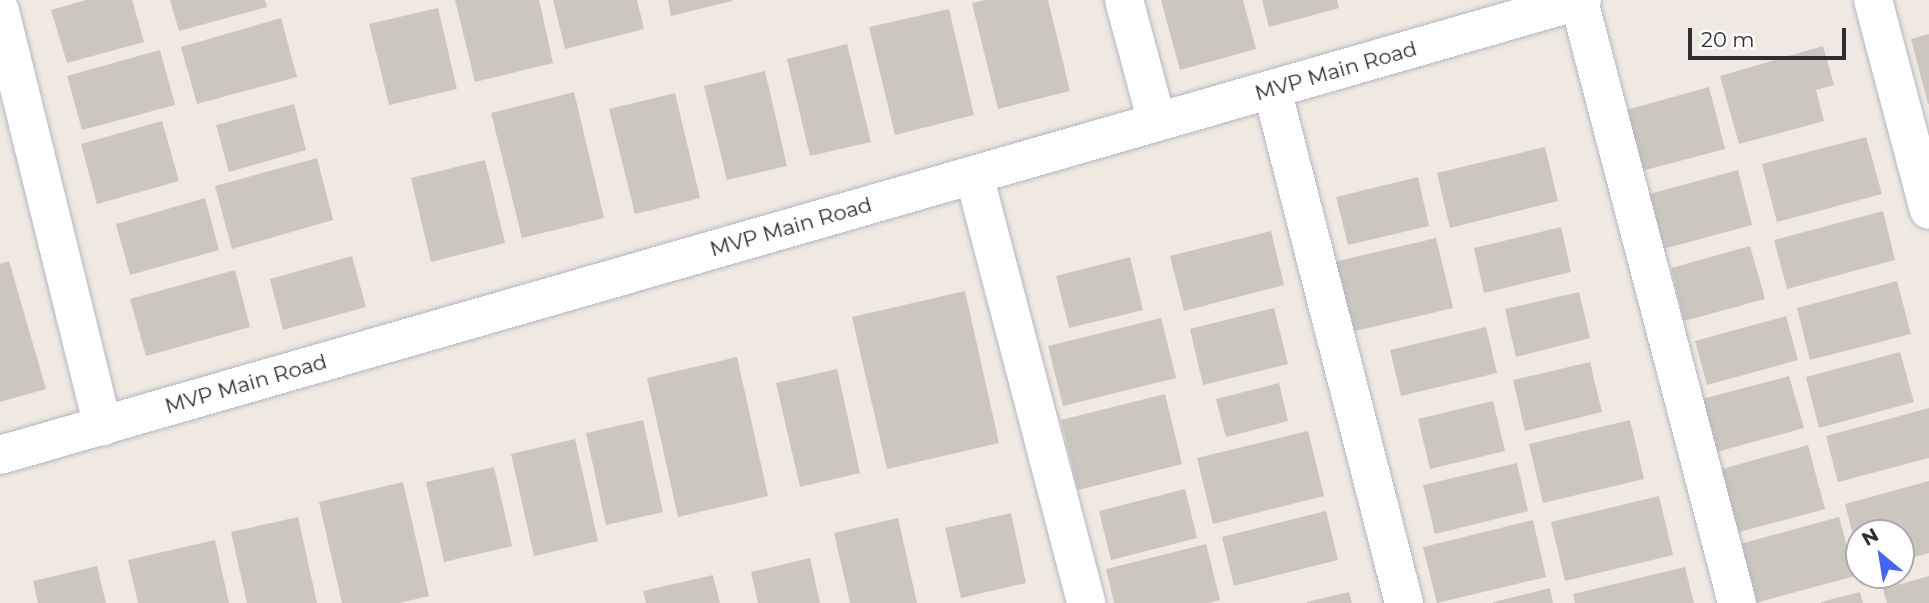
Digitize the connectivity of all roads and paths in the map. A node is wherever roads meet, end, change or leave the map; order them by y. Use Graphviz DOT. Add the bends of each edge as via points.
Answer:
graph roads {
  1 [pos="1124,0"];
  2 [pos="1872,0"];
  3 [pos="1581,1"];
  4 [pos="1505,11"];
  5 [pos="3,36"];
  6 [pos="1272,89"];
  7 [pos="1157,122"];
  8 [pos="974,175"];
  9 [pos="1929,210"];
  10 [pos="103,426"];
  11 [pos="0,455"];
  12 [pos="1086,603"];
  13 [pos="1404,603"];
  14 [pos="1737,603"];
  1 -- 7 [label="street"];
  2 -- 9 [label="street"];
  3 -- 4 [label="street, MVP Main Road"];
  3 -- 14 [label="street"];
  4 -- 6 [label="street, MVP Main Road"];
  5 -- 10 [label="street"];
  6 -- 7 [label="street, MVP Main Road"];
  6 -- 13 [label="street"];
  7 -- 8 [label="street, MVP Main Road"];
  8 -- 10 [label="street, MVP Main Road"];
  8 -- 12 [label="street"];
  10 -- 11 [label="street, MVP Main Road"];
}
